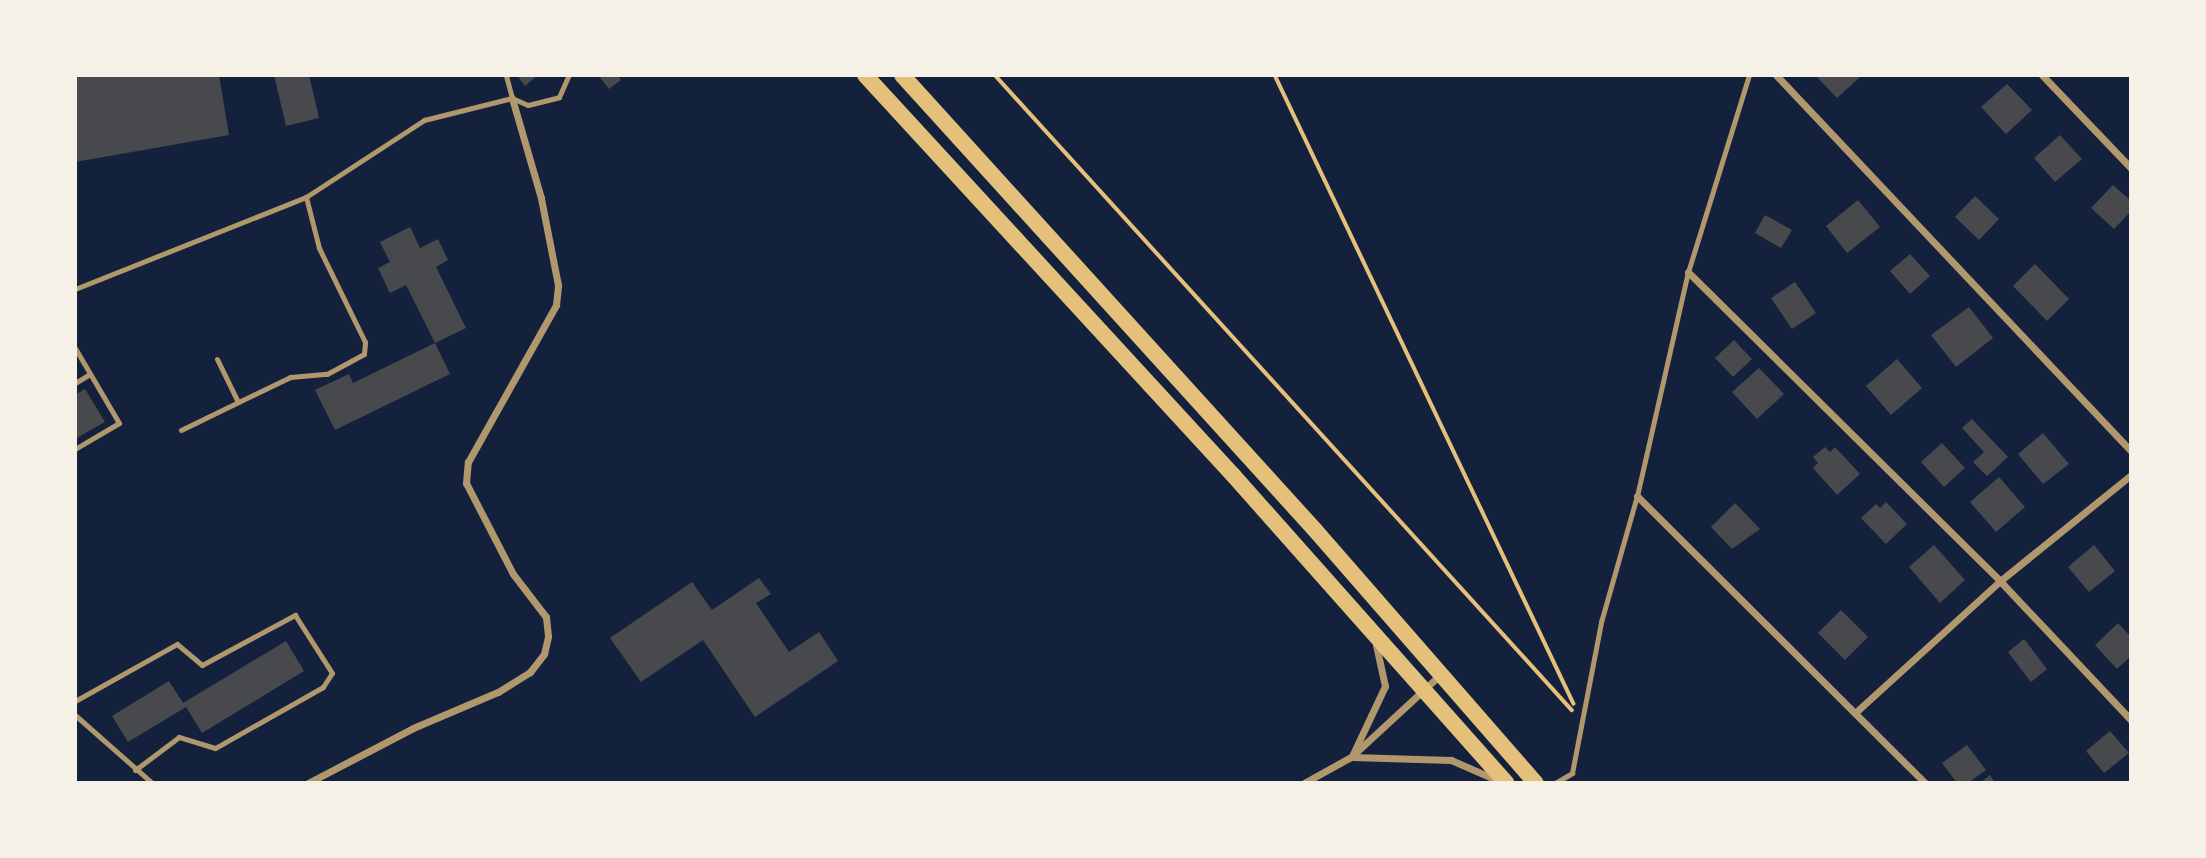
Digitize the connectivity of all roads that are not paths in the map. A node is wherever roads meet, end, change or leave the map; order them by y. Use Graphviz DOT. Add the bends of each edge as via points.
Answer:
graph roads {
  1 [pos="506,75"];
  2 [pos="569,75"];
  3 [pos="865,75"];
  4 [pos="902,75"];
  5 [pos="1749,75"];
  6 [pos="1776,75"];
  7 [pos="2042,75"];
  8 [pos="512,98"];
  9 [pos="2131,168"];
  10 [pos="306,197"];
  11 [pos="1688,272"];
  12 [pos="75,289"];
  13 [pos="75,348"];
  14 [pos="217,359"];
  15 [pos="90,374"];
  16 [pos="75,383"];
  17 [pos="238,402"];
  18 [pos="181,430"];
  19 [pos="75,449"];
  20 [pos="2131,451"];
  21 [pos="2131,475"];
  22 [pos="1637,496"];
  23 [pos="2000,581"];
  24 [pos="1366,624"];
  25 [pos="1441,675"];
  26 [pos="1424,690"];
  27 [pos="75,701"];
  28 [pos="1856,712"];
  29 [pos="75,715"];
  30 [pos="2131,720"];
  31 [pos="1351,757"];
  32 [pos="135,770"];
  33 [pos="152,783"];
  34 [pos="307,783"];
  35 [pos="1304,783"];
  36 [pos="1504,783"];
  37 [pos="1536,783"];
  38 [pos="1555,783"];
  39 [pos="1925,783"];
  1 -- 8 [label="lane"];
  2 -- 8 [label="lane" via="559,97 528,105"];
  3 -- 24 [label="main road"];
  4 -- 25 [label="main road"];
  5 -- 11 [label="lane"];
  6 -- 20 [label="street"];
  7 -- 9 [label="street"];
  8 -- 10 [label="lane" via="424,120"];
  8 -- 34 [label="street" via="541,198 555,266 556,305 468,462 466,483 513,574 546,617 544,654 530,672 498,692 412,728"];
  10 -- 12 [label="lane"];
  10 -- 17 [label="lane" via="319,248 365,342 364,355 327,374 290,377"];
  11 -- 22 [label="lane"];
  11 -- 23 [label="street"];
  13 -- 15 [label="lane"];
  14 -- 17 [label="lane"];
  15 -- 16 [label="lane"];
  15 -- 19 [label="lane" via="119,423"];
  17 -- 18 [label="lane"];
  21 -- 23 [label="street"];
  22 -- 28 [label="street"];
  22 -- 38 [label="lane" via="1601,622 1572,773"];
  23 -- 28 [label="street"];
  23 -- 30 [label="street"];
  24 -- 26 [label="main road"];
  24 -- 31 [label="street" via="1382,657 1385,686"];
  25 -- 26 [label="street"];
  25 -- 37 [label="main road"];
  26 -- 31 [label="street"];
  26 -- 36 [label="main road"];
  27 -- 32 [label="lane" via="177,643 202,665 295,615 332,673 323,687 215,748 179,737"];
  28 -- 39 [label="street"];
  29 -- 32 [label="lane"];
  31 -- 35 [label="street"];
  31 -- 36 [label="street" via="1451,760"];
  32 -- 33 [label="lane"];
}
